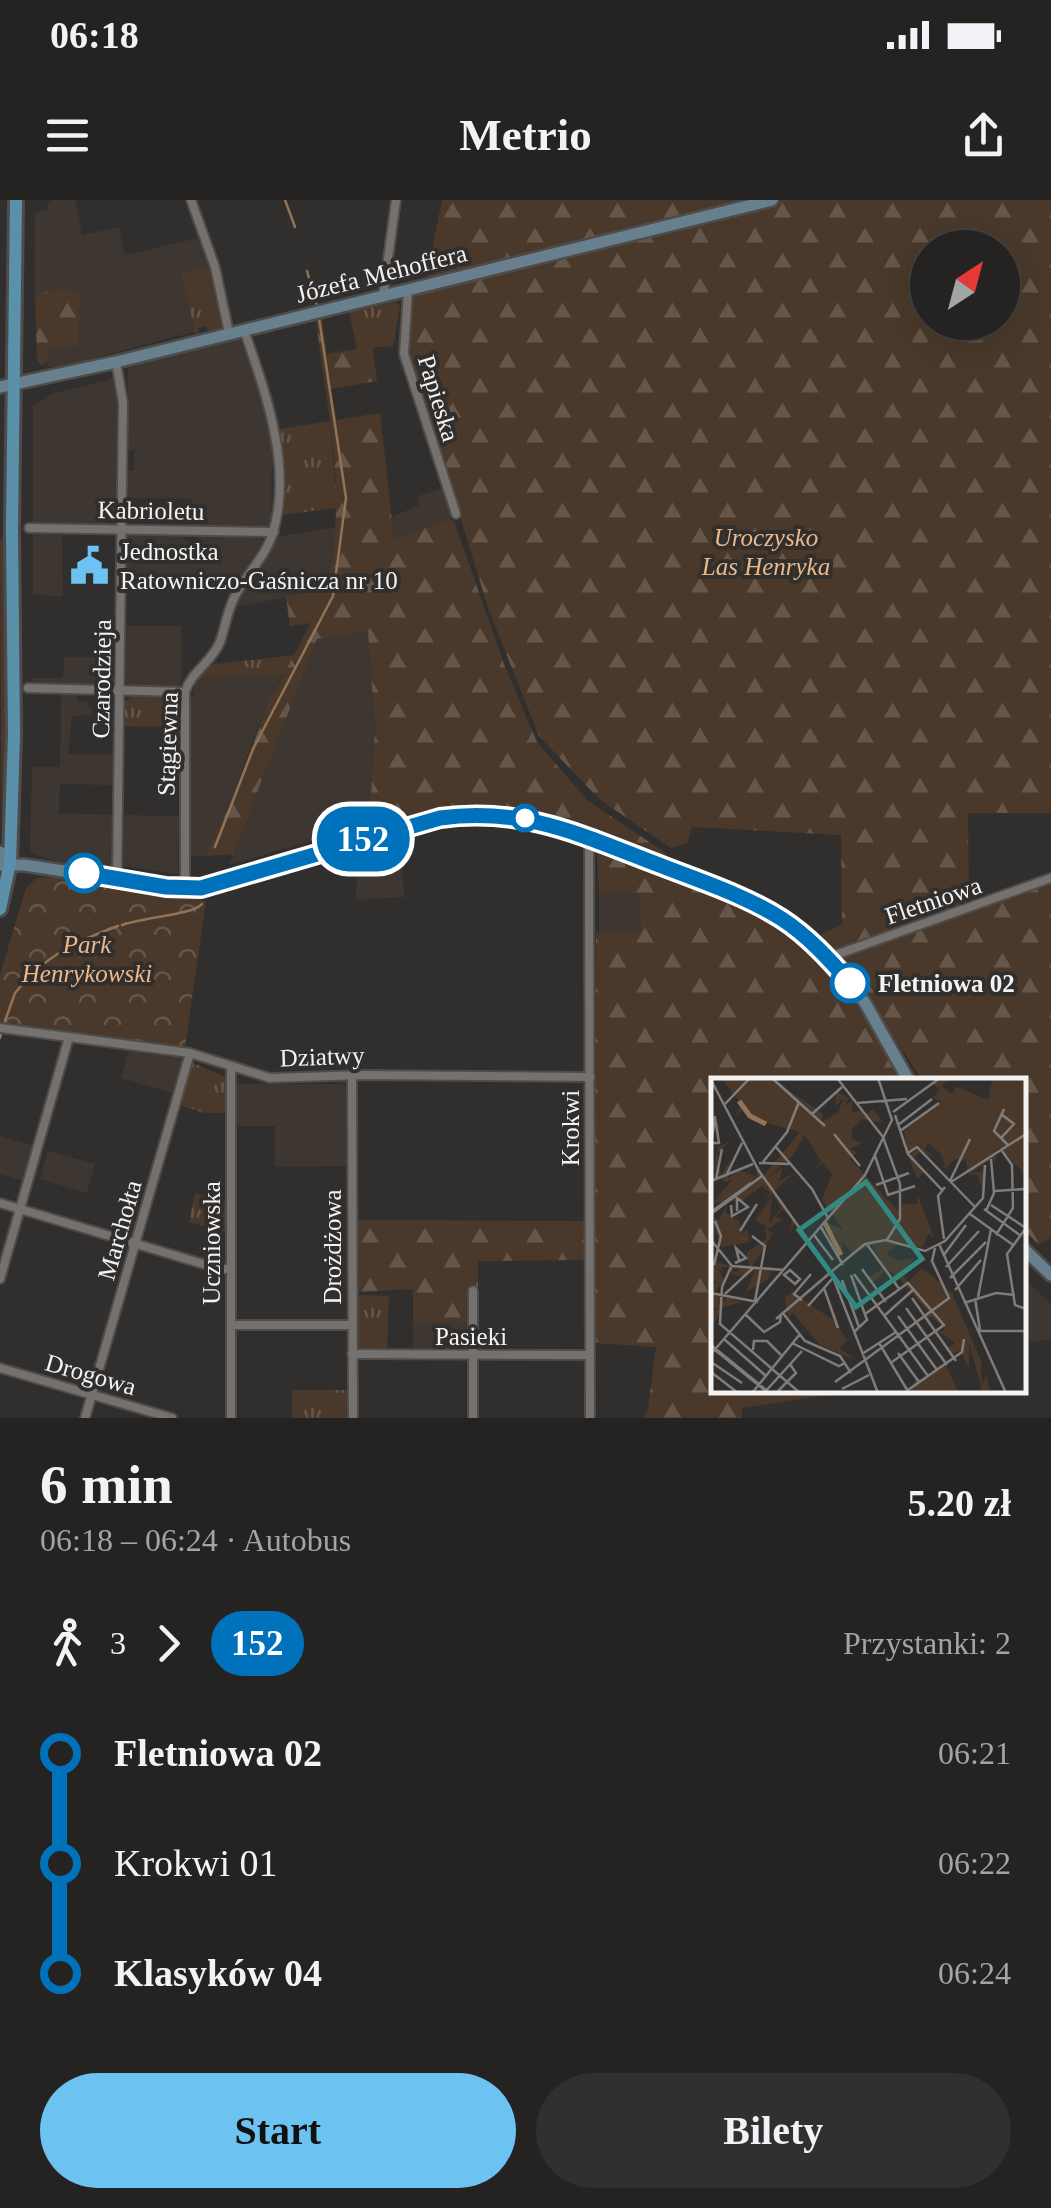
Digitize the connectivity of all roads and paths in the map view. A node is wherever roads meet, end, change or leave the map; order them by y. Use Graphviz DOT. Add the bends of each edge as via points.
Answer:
graph roads {
  1 [pos="16,200"];
  2 [pos="191,200"];
  3 [pos="396,200"];
  4 [pos="772,200"];
  5 [pos="408,291"];
  6 [pos="383,296"];
  7 [pos="244,330"];
  8 [pos="230,333"];
  9 [pos="116,362"];
  10 [pos="7,385"];
  11 [pos="456,514"];
  12 [pos="29,528"];
  13 [pos="122,529"];
  14 [pos="274,532"];
  15 [pos="28,688"];
  16 [pos="121,690"];
  17 [pos="185,692"];
  18 [pos="589,838"];
  19 [pos="0,852"];
  20 [pos="5,864"];
  21 [pos="117,878"];
  22 [pos="1051,878"];
  23 [pos="185,889"];
  24 [pos="0,909"];
  25 [pos="827,958"];
  26 [pos="0,1028"];
  27 [pos="70,1037"];
  28 [pos="190,1053"];
  29 [pos="231,1067"];
  30 [pos="352,1076"];
  31 [pos="590,1077"];
  32 [pos="907,1078"];
  33 [pos="0,1203"];
  34 [pos="20,1210"];
  35 [pos="136,1243"];
  36 [pos="1026,1251"];
  37 [pos="1048,1266"];
  38 [pos="231,1269"];
  39 [pos="0,1278"];
  40 [pos="473,1292"];
  41 [pos="231,1325"];
  42 [pos="352,1325"];
  43 [pos="352,1354"];
  44 [pos="590,1355"];
  45 [pos="473,1356"];
  46 [pos="0,1368"];
  47 [pos="92,1395"];
  48 [pos="85,1418"];
  49 [pos="172,1418"];
  50 [pos="231,1418"];
  51 [pos="353,1418"];
  52 [pos="473,1418"];
  53 [pos="590,1418"];
  1 -- 10 [label="main road"];
  2 -- 8 [label="street"];
  3 -- 6 [label="street"];
  4 -- 5 [label="street, Józefa Mehoffera"];
  5 -- 6 [label="street, Józefa Mehoffera"];
  5 -- 11 [label="street, Papieska" via="404,354"];
  6 -- 7 [label="street, Józefa Mehoffera"];
  7 -- 8 [label="street, Józefa Mehoffera"];
  7 -- 14 [label="street, Stągiewna" via="275,442"];
  8 -- 9 [label="street, Józefa Mehoffera"];
  9 -- 10 [label="street, Józefa Mehoffera"];
  9 -- 13 [label="street, Czarodzieja" via="123,403"];
  10 -- 20 [label="main road" via="14,736"];
  12 -- 13 [label="street, Kabrioletu"];
  13 -- 14 [label="street, Kabrioletu"];
  13 -- 16 [label="street, Czarodzieja"];
  14 -- 17 [label="street, Stągiewna" via="234,599 213,655"];
  15 -- 16 [label="street"];
  16 -- 17 [label="street"];
  16 -- 21 [label="street, Czarodzieja"];
  17 -- 23 [label="street, Stągiewna"];
  18 -- 23 [label="street" via="525,818 461,815"];
  18 -- 25 [label="street" via="756,904"];
  18 -- 31 [label="street, Krokwi"];
  19 -- 20 [label="street"];
  20 -- 21 [label="street"];
  20 -- 24 [label="main road"];
  21 -- 23 [label="street"];
  22 -- 25 [label="street, Fletniowa"];
  25 -- 32 [label="street" via="872,1014"];
  26 -- 27 [label="street, Dziatwy"];
  27 -- 28 [label="street, Dziatwy"];
  27 -- 34 [label="street"];
  28 -- 29 [label="street, Dziatwy"];
  28 -- 35 [label="street, Marchołta"];
  29 -- 30 [label="street, Dziatwy" via="270,1078"];
  29 -- 38 [label="street, Uczniowska"];
  30 -- 31 [label="street, Dziatwy"];
  30 -- 42 [label="street, Drożdżowa"];
  31 -- 44 [label="street, Krokwi"];
  33 -- 34 [label="street"];
  34 -- 35 [label="street"];
  34 -- 39 [label="street"];
  35 -- 38 [label="street"];
  35 -- 47 [label="street, Marchołta"];
  36 -- 37 [label="street"];
  38 -- 41 [label="street, Uczniowska"];
  40 -- 45 [label="street"];
  41 -- 42 [label="street"];
  41 -- 50 [label="street, Uczniowska"];
  42 -- 43 [label="street, Drożdżowa"];
  43 -- 45 [label="street, Pasieki"];
  43 -- 51 [label="street, Drożdżowa"];
  44 -- 45 [label="street, Pasieki"];
  44 -- 53 [label="street, Krokwi"];
  45 -- 52 [label="street"];
  46 -- 47 [label="street, Drogowa"];
  47 -- 48 [label="street, Marchołta"];
  47 -- 49 [label="street, Drogowa"];
}
